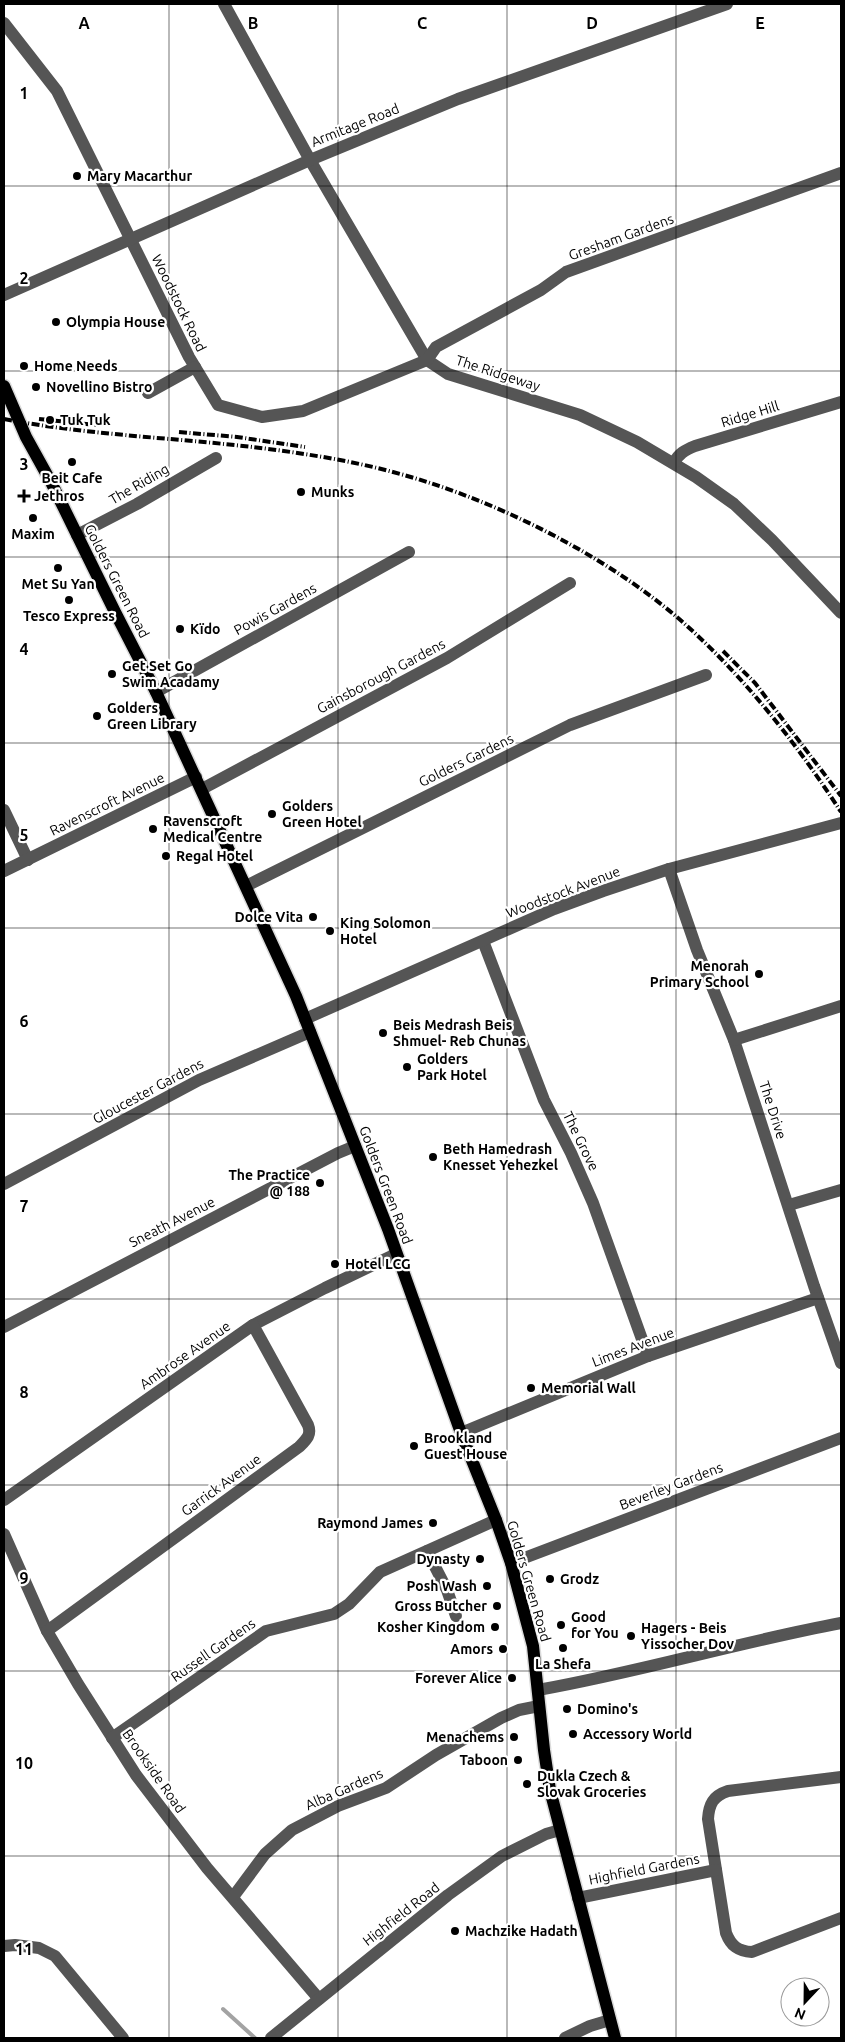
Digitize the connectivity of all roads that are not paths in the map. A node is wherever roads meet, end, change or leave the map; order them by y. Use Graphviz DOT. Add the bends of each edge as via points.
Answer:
graph roads {
  1 [pos="224,4"];
  2 [pos="727,4"];
  3 [pos="4,23"];
  4 [pos="310,160"];
  5 [pos="841,174"];
  6 [pos="131,238"];
  7 [pos="4,295"];
  8 [pos="427,360"];
  9 [pos="195,367"];
  10 [pos="4,386"];
  11 [pos="148,393"];
  12 [pos="841,402"];
  13 [pos="216,458"];
  14 [pos="674,463"];
  15 [pos="77,535"];
  16 [pos="409,552"];
  17 [pos="570,583"];
  18 [pos="841,613"];
  19 [pos="706,675"];
  20 [pos="156,692"];
  21 [pos="196,777"];
  22 [pos="202,789"];
  23 [pos="4,810"];
  24 [pos="841,823"];
  25 [pos="28,860"];
  26 [pos="669,869"];
  27 [pos="4,871"];
  28 [pos="246,886"];
  29 [pos="483,941"];
  30 [pos="841,1006"];
  31 [pos="305,1019"];
  32 [pos="310,1032"];
  33 [pos="734,1040"];
  34 [pos="355,1146"];
  35 [pos="4,1184"];
  36 [pos="841,1190"];
  37 [pos="789,1205"];
  38 [pos="396,1254"];
  39 [pos="818,1298"];
  40 [pos="253,1326"];
  41 [pos="4,1327"];
  42 [pos="648,1356"];
  43 [pos="841,1363"];
  44 [pos="461,1433"];
  45 [pos="841,1438"];
  46 [pos="4,1500"];
  47 [pos="496,1520"];
  48 [pos="4,1534"];
  49 [pos="427,1551"];
  50 [pos="511,1563"];
  51 [pos="456,1616"];
  52 [pos="841,1623"];
  53 [pos="48,1631"];
  54 [pos="538,1690"];
  55 [pos="539,1706"];
  56 [pos="112,1738"];
  57 [pos="841,1777"];
  58 [pos="560,1830"];
  59 [pos="716,1870"];
  60 [pos="233,1897"];
  61 [pos="578,1898"];
  62 [pos="841,1918"];
  63 [pos="4,1946"];
  64 [pos="319,1999"];
  65 [pos="610,2020"];
  66 [pos="123,2038"];
  67 [pos="271,2038"];
  68 [pos="565,2038"];
  69 [pos="615,2038"];
  1 -- 4 [label="street, The Ridgeway"];
  2 -- 4 [label="street, Armitage Road" via="458,99"];
  3 -- 6 [label="street, Woodstock Road" via="57,91"];
  4 -- 6 [label="street, Armitage Road"];
  4 -- 8 [label="street, The Ridgeway"];
  5 -- 8 [label="street, Gresham Gardens" via="566,272 540,290 436,347"];
  6 -- 7 [label="street, Armitage Road"];
  6 -- 9 [label="street, Woodstock Road"];
  8 -- 9 [label="street, Woodstock Road" via="303,411 262,417 218,405"];
  8 -- 14 [label="street, The Ridgeway" via="448,374 580,415"];
  9 -- 11 [label="street"];
  10 -- 15 [label="main road, Golders Green Road" via="26,437"];
  12 -- 14 [label="street, Ridge Hill" via="695,446 684,451"];
  13 -- 15 [label="street, The Riding"];
  14 -- 18 [label="street, The Ridgeway" via="734,504"];
  15 -- 20 [label="main road, Golders Green Road"];
  16 -- 20 [label="street, Powis Gardens"];
  17 -- 22 [label="street, Gainsborough Gardens" via="447,658"];
  19 -- 28 [label="street, Golders Gardens" via="570,725"];
  20 -- 21 [label="main road, Golders Green Road"];
  21 -- 22 [label="main road, Golders Green Road"];
  21 -- 25 [label="street, Ravenscroft Avenue"];
  22 -- 28 [label="main road, Golders Green Road"];
  23 -- 25 [label="street"];
  24 -- 26 [label="street, Woodstock Avenue"];
  25 -- 27 [label="street, Ravenscroft Avenue"];
  26 -- 29 [label="street, Woodstock Avenue" via="554,909"];
  26 -- 33 [label="street, The Drive" via="697,950"];
  28 -- 31 [label="main road, Golders Green Road"];
  29 -- 31 [label="street, Woodstock Avenue"];
  29 -- 42 [label="street, The Grove" via="544,1100 593,1203"];
  30 -- 33 [label="street"];
  31 -- 32 [label="main road, Golders Green Road"];
  32 -- 34 [label="main road, Golders Green Road"];
  32 -- 35 [label="street, Gloucester Gardens" via="198,1080"];
  33 -- 37 [label="street, The Drive"];
  34 -- 38 [label="main road, Golders Green Road"];
  34 -- 41 [label="street, Sneath Avenue"];
  36 -- 37 [label="street"];
  37 -- 39 [label="street, The Drive"];
  38 -- 40 [label="street, Ambrose Avenue"];
  38 -- 44 [label="main road, Golders Green Road"];
  39 -- 42 [label="street, Limes Avenue"];
  39 -- 43 [label="street, The Drive"];
  40 -- 46 [label="street, Ambrose Avenue"];
  40 -- 53 [label="street, Garrick Avenue" via="308,1425 308,1437 299,1447"];
  42 -- 44 [label="street, Limes Avenue"];
  44 -- 47 [label="main road, Golders Green Road"];
  45 -- 50 [label="street, Beverley Gardens"];
  47 -- 49 [label="street, Russell Gardens"];
  47 -- 50 [label="main road, Golders Green Road"];
  48 -- 53 [label="street, Brookside Road"];
  49 -- 51 [label="street"];
  49 -- 56 [label="street, Russell Gardens" via="380,1572 349,1604 334,1614 266,1631"];
  50 -- 54 [label="main road, Golders Green Road" via="532,1641"];
  52 -- 54 [label="street"];
  53 -- 56 [label="street, Brookside Road"];
  54 -- 55 [label="main road, Golders Green Road"];
  55 -- 58 [label="main road, Golders Green Road" via="550,1790"];
  55 -- 60 [label="street, Alba Gardens" via="501,1718 386,1788 338,1806 292,1830 266,1854"];
  56 -- 60 [label="street, Brookside Road" via="176,1829"];
  57 -- 59 [label="street, Highfield Gardens" via="728,1791 717,1796 709,1806 708,1819"];
  58 -- 61 [label="main road, Golders Green Road"];
  58 -- 64 [label="street, Highfield Road" via="502,1856"];
  59 -- 61 [label="street, Highfield Gardens"];
  59 -- 62 [label="street, Highfield Gardens" via="726,1933 731,1944 739,1950 752,1952"];
  60 -- 64 [label="street, Brookside Road"];
  61 -- 65 [label="main road, Golders Green Road"];
  63 -- 66 [label="street" via="39,1948 55,1956"];
  64 -- 67 [label="street, Highfield Road"];
  65 -- 68 [label="street"];
  65 -- 69 [label="main road, Golders Green Road"];
}
